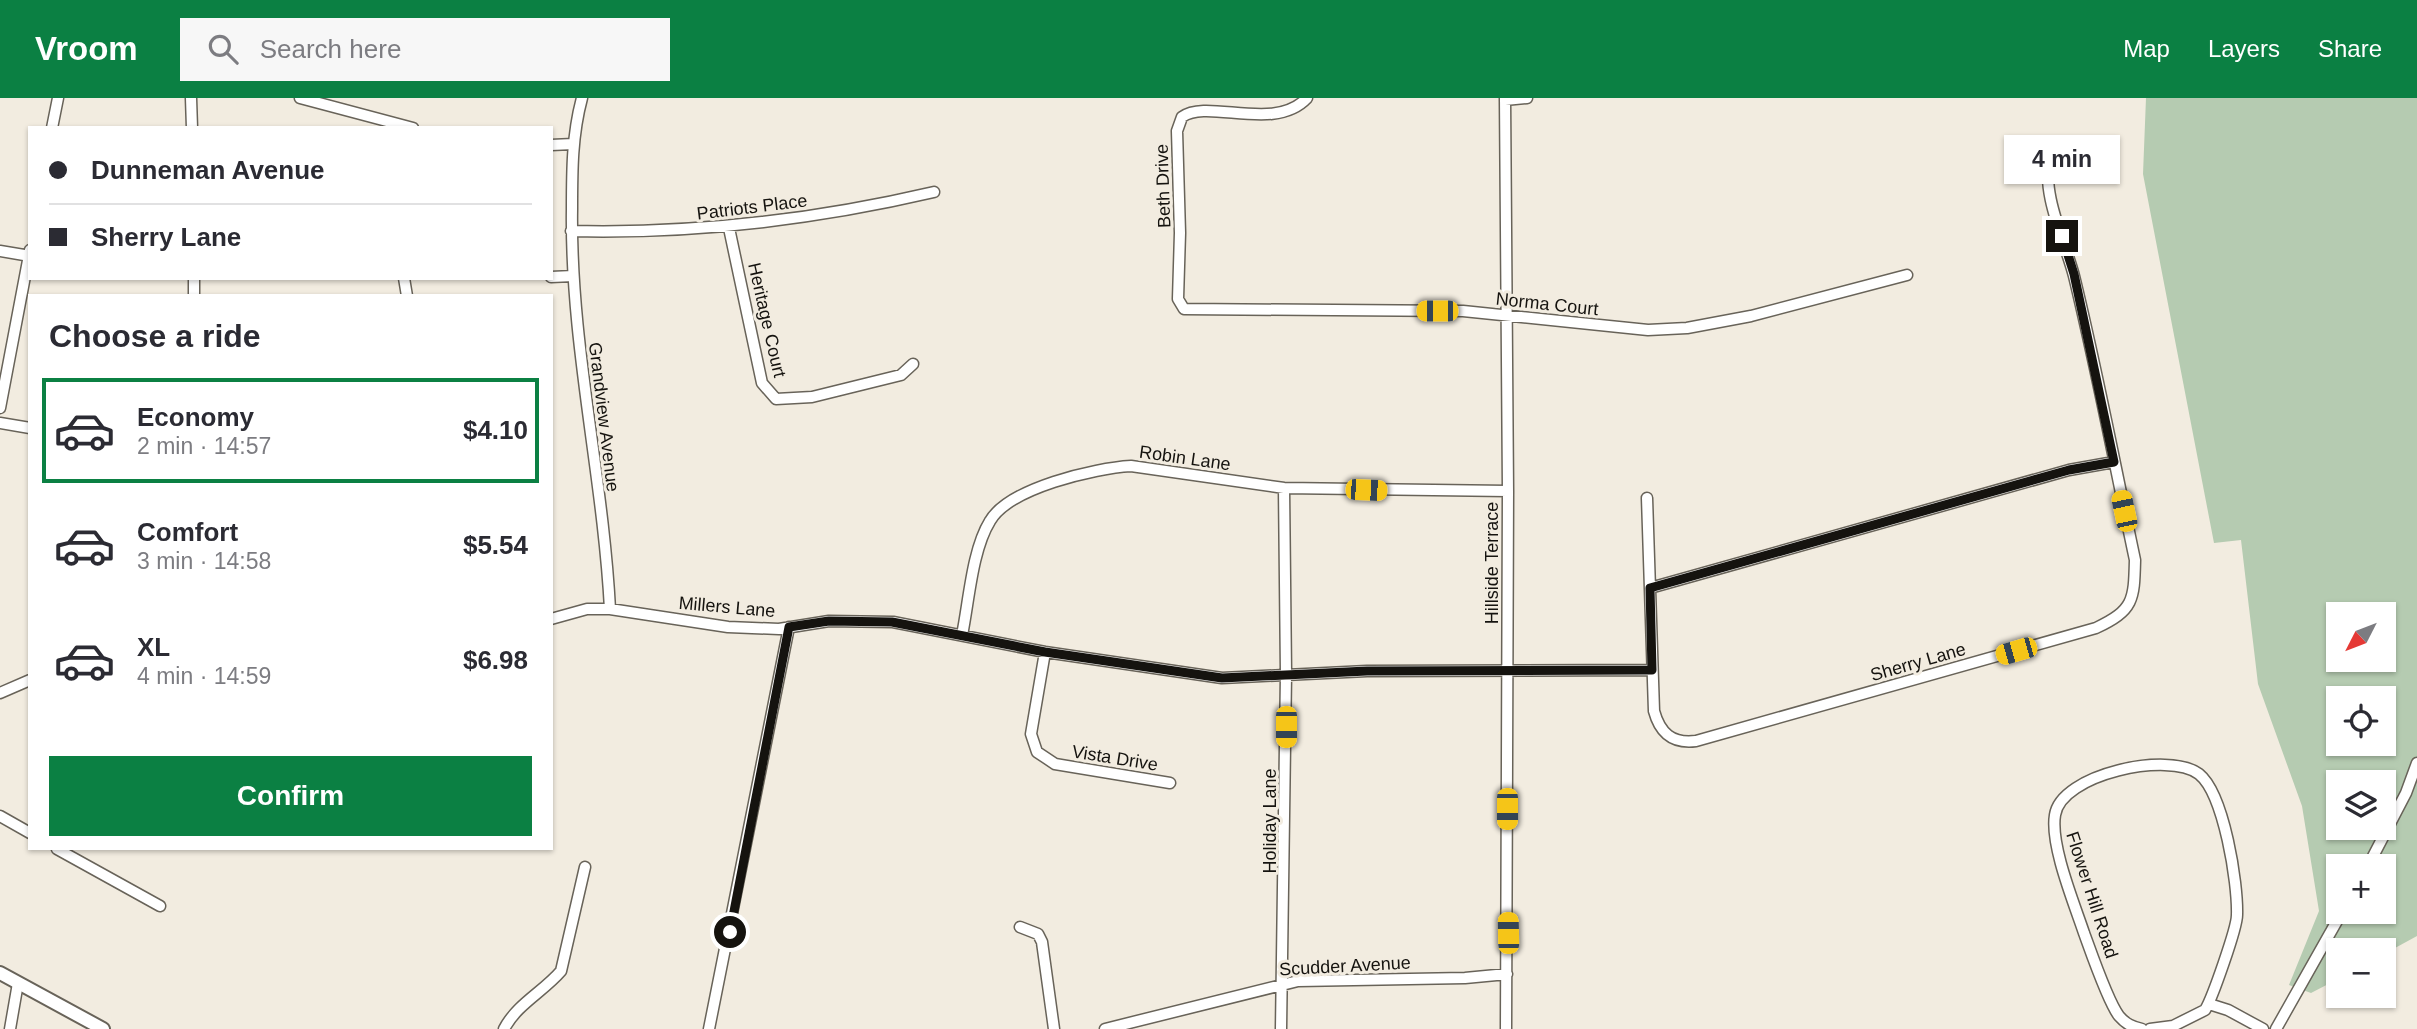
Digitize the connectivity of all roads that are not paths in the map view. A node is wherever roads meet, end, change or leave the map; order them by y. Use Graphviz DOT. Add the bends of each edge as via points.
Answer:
graph roads {
  1 [pos="58,98"];
  2 [pos="191,98"];
  3 [pos="300,98"];
  4 [pos="582,98"];
  5 [pos="1307,98"];
  6 [pos="1527,98"];
  7 [pos="1505,99"];
  8 [pos="52,126"];
  9 [pos="192,126"];
  10 [pos="406,126"];
  11 [pos="2109,143"];
  12 [pos="573,144"];
  13 [pos="553,145"];
  14 [pos="934,192"];
  15 [pos="729,228"];
  16 [pos="572,231"];
  17 [pos="0,251"];
  18 [pos="28,254"];
  19 [pos="28,259"];
  20 [pos="1907,275"];
  21 [pos="573,276"];
  22 [pos="553,277"];
  23 [pos="1180,304"];
  24 [pos="1507,315"];
  25 [pos="913,364"];
  26 [pos="0,408"];
  27 [pos="0,424"];
  28 [pos="28,428"];
  29 [pos="2114,462"];
  30 [pos="1284,488"];
  31 [pos="1508,491"];
  32 [pos="1647,498"];
  33 [pos="1650,588"];
  34 [pos="610,609"];
  35 [pos="553,619"];
  36 [pos="789,627"];
  37 [pos="962,635"];
  38 [pos="1045,652"];
  39 [pos="1652,670"];
  40 [pos="1507,673"];
  41 [pos="1286,674"];
  42 [pos="28,681"];
  43 [pos="0,693"];
  44 [pos="2417,762"];
  45 [pos="1170,783"];
  46 [pos="0,816"];
  47 [pos="28,833"];
  48 [pos="59,850"];
  49 [pos="2374,854"];
  50 [pos="585,867"];
  51 [pos="160,906"];
  52 [pos="2335,924"];
  53 [pos="1020,927"];
  54 [pos="0,973"];
  55 [pos="1507,974"];
  56 [pos="18,983"];
  57 [pos="1282,983"];
  58 [pos="2209,1003"];
  59 [pos="10,1029"];
  60 [pos="103,1029"];
  61 [pos="504,1029"];
  62 [pos="709,1029"];
  63 [pos="1054,1029"];
  64 [pos="1105,1029"];
  65 [pos="1282,1029"];
  66 [pos="1506,1029"];
  67 [pos="2142,1029"];
  68 [pos="2150,1029"];
  69 [pos="2263,1029"];
  70 [pos="2276,1029"];
  1 -- 8 [label="street"];
  2 -- 9 [label="street"];
  3 -- 10 [label="street"];
  4 -- 12 [label="street, Grandview Avenue"];
  5 -- 23 [label="street, Beth Drive" via="1290,111 1199,109 1182,117 1177,131"];
  6 -- 7 [label="street"];
  7 -- 24 [label="street, Hillside Terrace"];
  11 -- 29 [label="street, Sherry Lane" via="2067,144 2051,157 2048,177"];
  12 -- 13 [label="street"];
  12 -- 16 [label="street, Grandview Avenue"];
  14 -- 15 [label="street, Patriots Place"];
  15 -- 16 [label="street, Patriots Place"];
  15 -- 25 [label="street, Heritage Court" via="762,383 776,399 812,397 901,375"];
  16 -- 21 [label="street, Grandview Avenue"];
  17 -- 18 [label="street"];
  19 -- 26 [label="street"];
  20 -- 24 [label="street, Norma Court" via="1751,316 1687,327 1648,330"];
  21 -- 22 [label="street"];
  21 -- 34 [label="street, Grandview Avenue"];
  23 -- 24 [label="street, Norma Court" via="1184,309 1207,312 1463,311"];
  24 -- 31 [label="street, Hillside Terrace"];
  27 -- 28 [label="street"];
  29 -- 33 [label="street" via="2069,470"];
  29 -- 39 [label="street, Sherry Lane" via="2135,560 2131,604 2116,619 1688,742 1666,736 1658,725"];
  30 -- 31 [label="street, Robin Lane"];
  30 -- 37 [label="street, Robin Lane" via="1131,466 1106,467 1021,496 994,515 985,531"];
  30 -- 41 [label="street, Holiday Lane"];
  31 -- 40 [label="street, Hillside Terrace"];
  32 -- 33 [label="street"];
  33 -- 39 [label="street"];
  34 -- 35 [label="street, Millers Lane" via="587,609"];
  34 -- 36 [label="street, Millers Lane" via="691,623"];
  36 -- 37 [label="street, Millers Lane" via="829,621 892,622"];
  36 -- 62 [label="street"];
  37 -- 38 [label="street, Millers Lane"];
  38 -- 41 [label="street, Millers Lane" via="1222,678"];
  38 -- 45 [label="street, Vista Drive" via="1031,734 1037,752 1055,764"];
  39 -- 40 [label="street, Millers Lane"];
  40 -- 41 [label="street, Millers Lane"];
  40 -- 55 [label="street, Hillside Terrace"];
  41 -- 57 [label="street, Holiday Lane"];
  42 -- 43 [label="street"];
  44 -- 49 [label="street"];
  46 -- 47 [label="street"];
  48 -- 51 [label="street"];
  50 -- 61 [label="street" via="561,971 514,1012"];
  52 -- 70 [label="street"];
  53 -- 63 [label="street" via="1038,934 1042,942"];
  54 -- 56 [label="street"];
  55 -- 57 [label="street, Scudder Avenue"];
  55 -- 66 [label="street, Hillside Terrace"];
  56 -- 59 [label="street"];
  56 -- 60 [label="street"];
  57 -- 64 [label="street, Scudder Avenue"];
  57 -- 65 [label="street, Holiday Lane"];
  58 -- 67 [label="street, Flower Hill Road" via="2237,916 2217,799 2198,773 2169,765 2151,765 2081,784 2055,811 2056,841 2085,934 2117,1012 2130,1026"];
  58 -- 68 [label="street" via="2195,1017"];
  58 -- 69 [label="street"];
}
